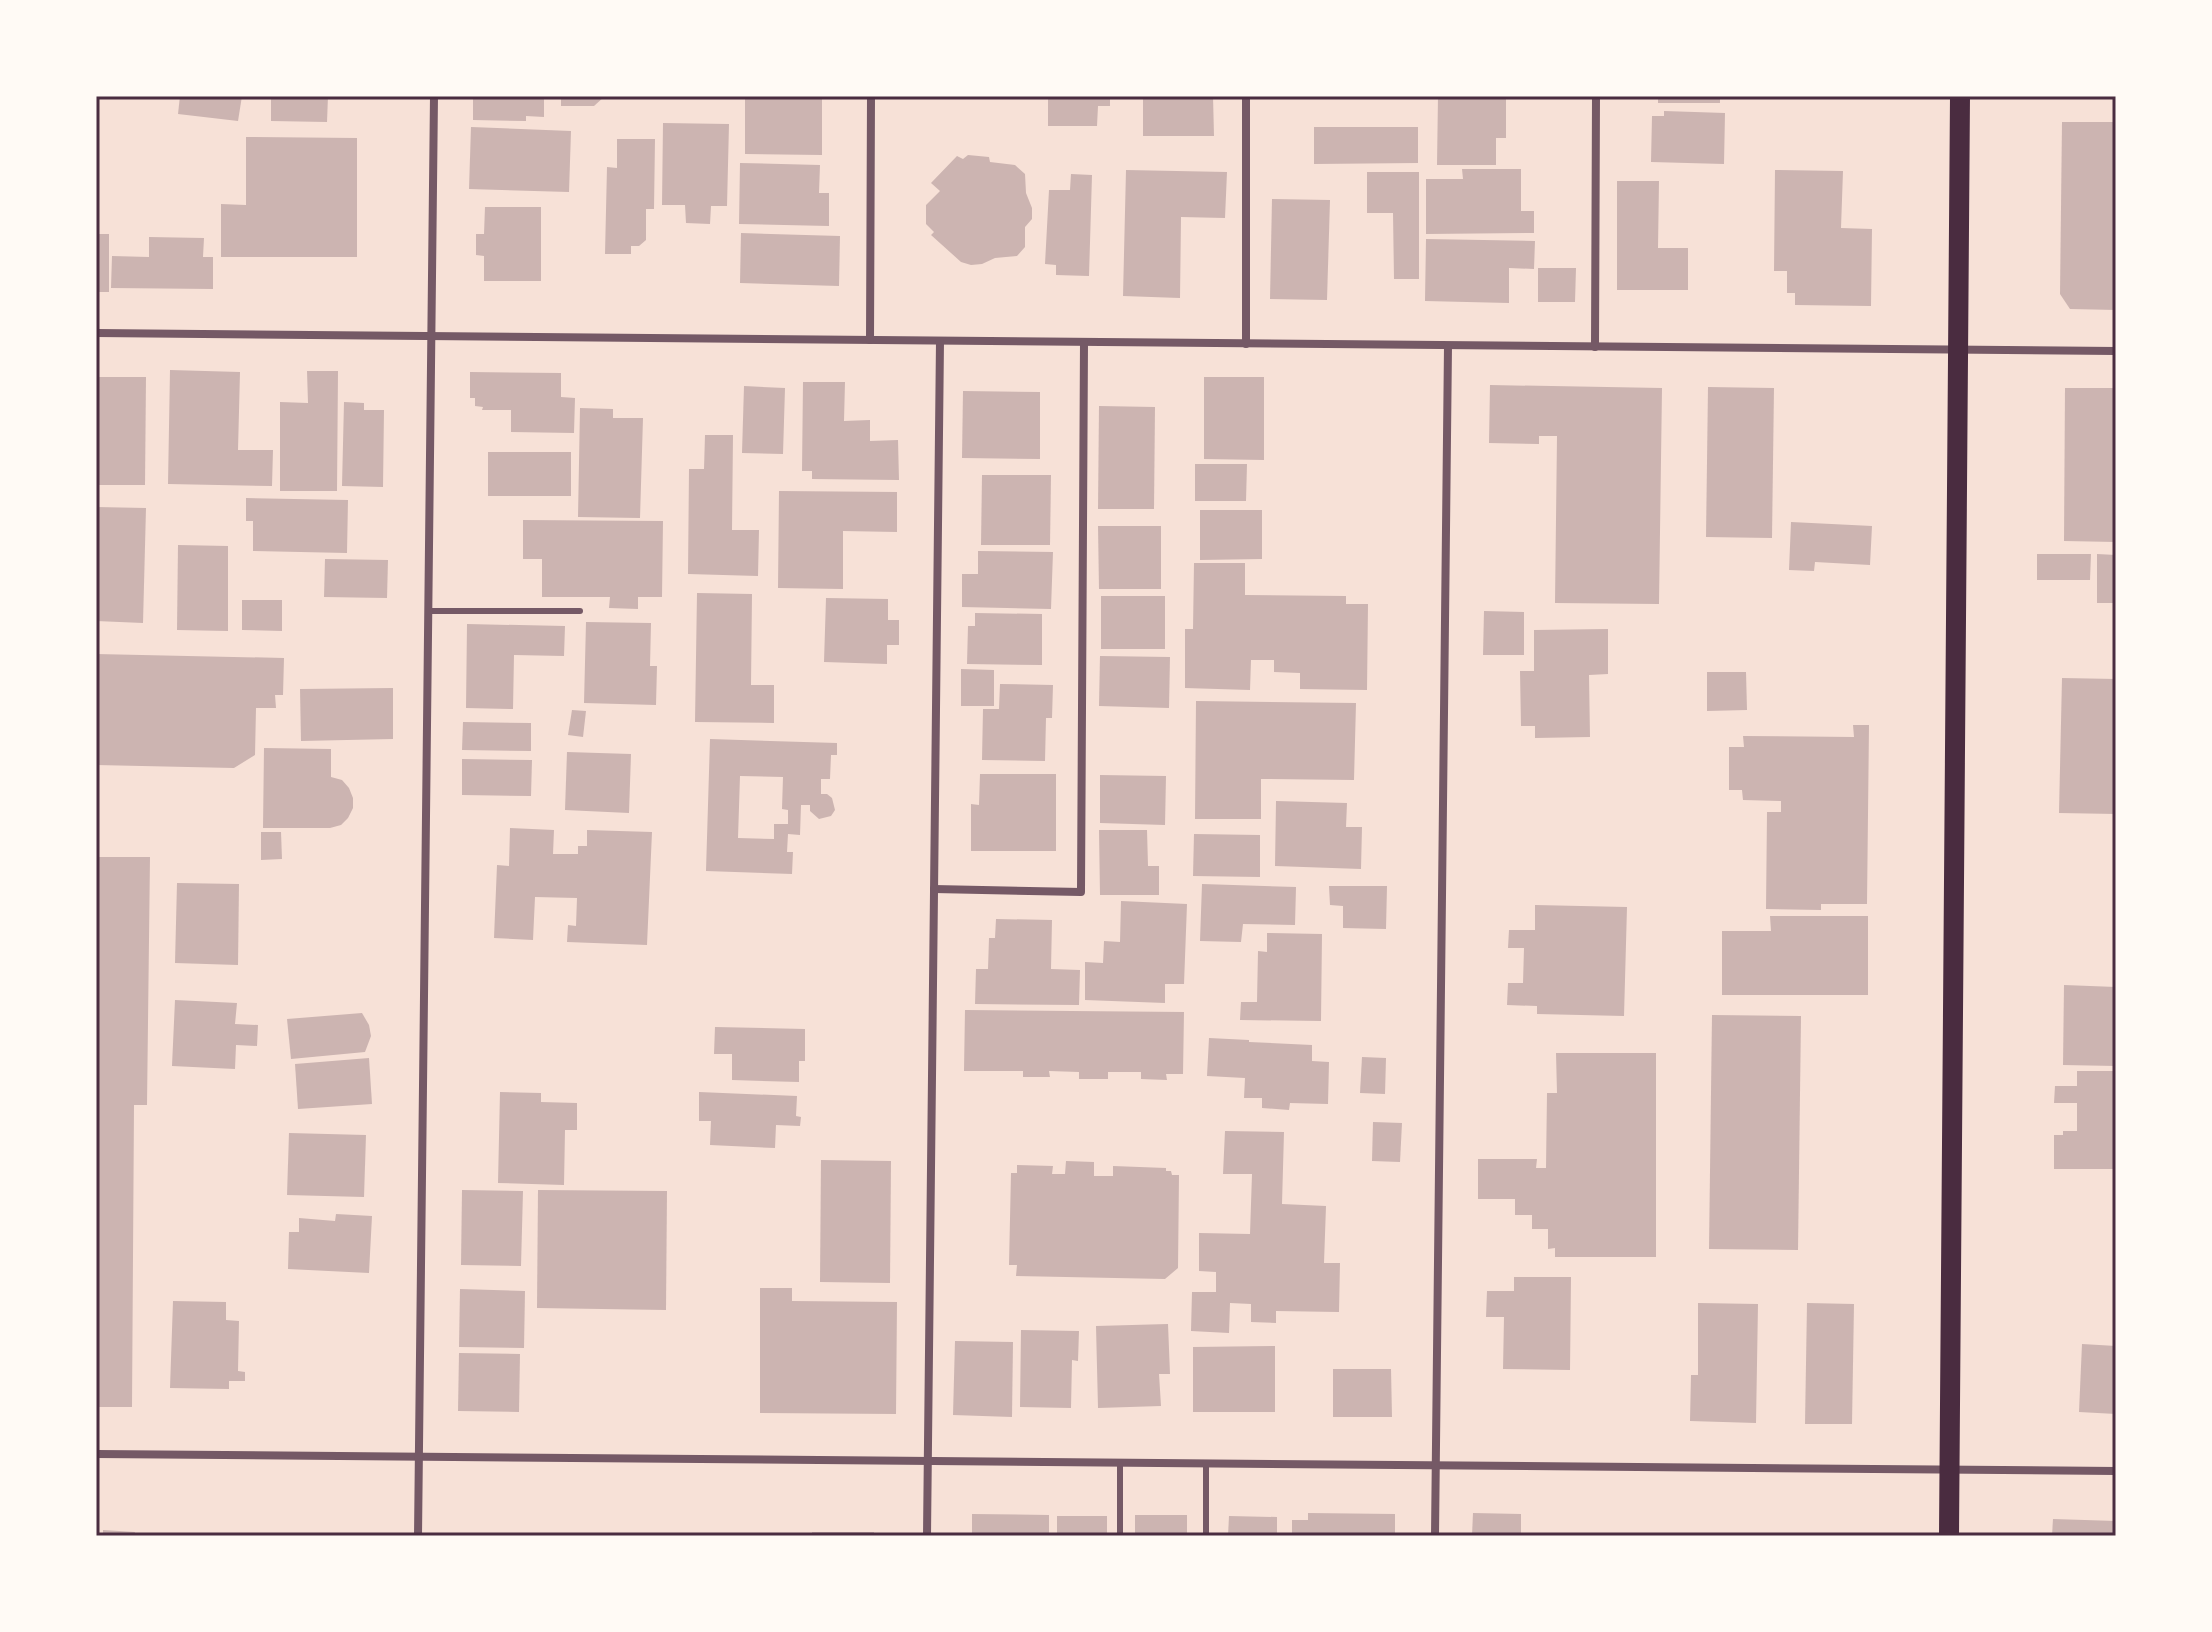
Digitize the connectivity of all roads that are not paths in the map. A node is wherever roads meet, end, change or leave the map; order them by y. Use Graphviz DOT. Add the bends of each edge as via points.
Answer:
graph roads {
  1 [pos="434,96"];
  2 [pos="871,96"];
  3 [pos="1246,96"];
  4 [pos="1596,96"];
  5 [pos="1960,96"];
  6 [pos="96,333"];
  7 [pos="431,336"];
  8 [pos="870,340"];
  9 [pos="940,341"];
  10 [pos="1084,342"];
  11 [pos="1246,344"];
  12 [pos="1448,346"];
  13 [pos="1595,347"];
  14 [pos="1958,350"];
  15 [pos="2116,351"];
  16 [pos="428,611"];
  17 [pos="580,611"];
  18 [pos="934,889"];
  19 [pos="96,1454"];
  20 [pos="419,1457"];
  21 [pos="927,1461"];
  22 [pos="1120,1463"];
  23 [pos="1206,1463"];
  24 [pos="1436,1465"];
  25 [pos="1950,1470"];
  26 [pos="2116,1471"];
  27 [pos="418,1536"];
  28 [pos="927,1536"];
  29 [pos="1120,1536"];
  30 [pos="1206,1536"];
  31 [pos="1435,1536"];
  32 [pos="1949,1536"];
  1 -- 7 [label="street"];
  2 -- 8 [label="street"];
  3 -- 11 [label="street"];
  4 -- 13 [label="street"];
  5 -- 14 [label="main road"];
  6 -- 7 [label="street"];
  7 -- 8 [label="street"];
  7 -- 16 [label="street"];
  8 -- 9 [label="street"];
  9 -- 10 [label="street"];
  9 -- 18 [label="street"];
  10 -- 11 [label="street"];
  10 -- 18 [label="street" via="1081,892"];
  11 -- 12 [label="street"];
  12 -- 13 [label="street"];
  12 -- 24 [label="street"];
  13 -- 14 [label="street"];
  14 -- 15 [label="street"];
  14 -- 25 [label="main road"];
  16 -- 17 [label="lane"];
  16 -- 20 [label="street"];
  18 -- 21 [label="street"];
  19 -- 20 [label="street"];
  20 -- 21 [label="street"];
  20 -- 27 [label="street"];
  21 -- 22 [label="street"];
  21 -- 28 [label="street"];
  22 -- 23 [label="street"];
  22 -- 29 [label="lane"];
  23 -- 24 [label="street"];
  23 -- 30 [label="lane"];
  24 -- 25 [label="street"];
  24 -- 31 [label="street"];
  25 -- 26 [label="street"];
  25 -- 32 [label="main road"];
}
